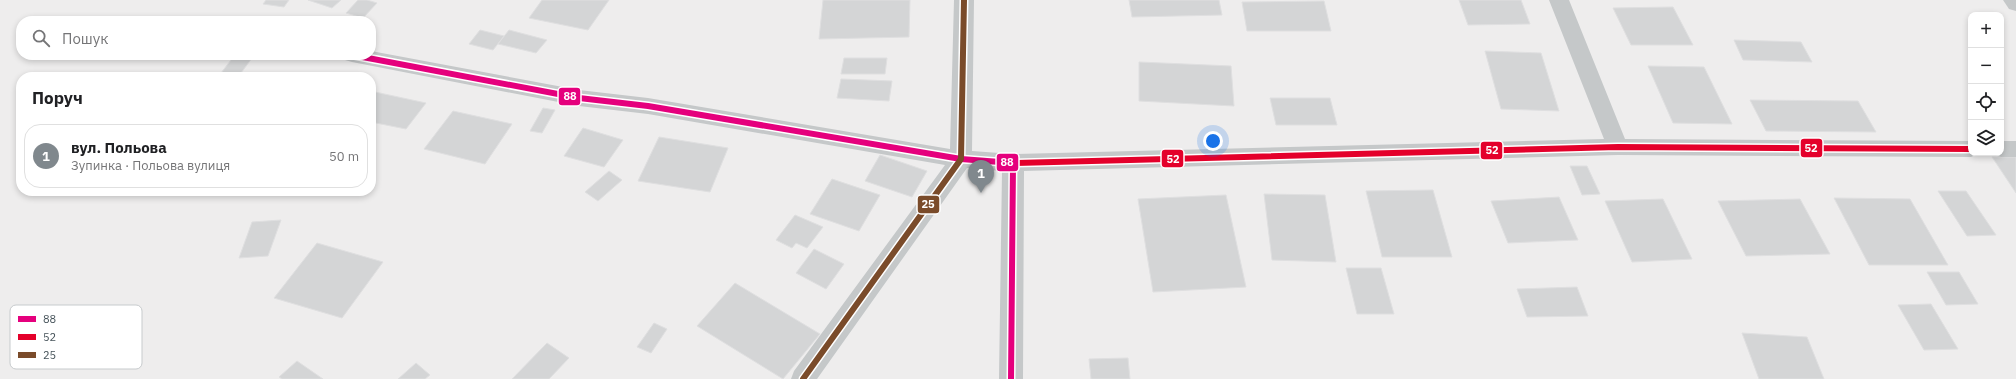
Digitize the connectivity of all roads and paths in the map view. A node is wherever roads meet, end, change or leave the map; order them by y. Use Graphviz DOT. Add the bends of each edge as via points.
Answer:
graph roads {
  1 [pos="964,0"];
  2 [pos="1559,0"];
  3 [pos="2013,0"];
  4 [pos="2016,4"];
  5 [pos="376,60"];
  6 [pos="1618,147"];
  7 [pos="1968,149"];
  8 [pos="2004,149"];
  9 [pos="2016,149"];
  10 [pos="961,159"];
  11 [pos="1013,163"];
  12 [pos="803,379"];
  13 [pos="1010,379"];
  1 -- 10 [label="street"];
  2 -- 6 [label="street"];
  3 -- 4 [label="street"];
  5 -- 10 [label="street" via="579,98 648,106"];
  6 -- 7 [label="street"];
  6 -- 11 [label="street"];
  8 -- 9 [label="street"];
  10 -- 11 [label="street"];
  10 -- 12 [label="street"];
  11 -- 13 [label="street"];
}
